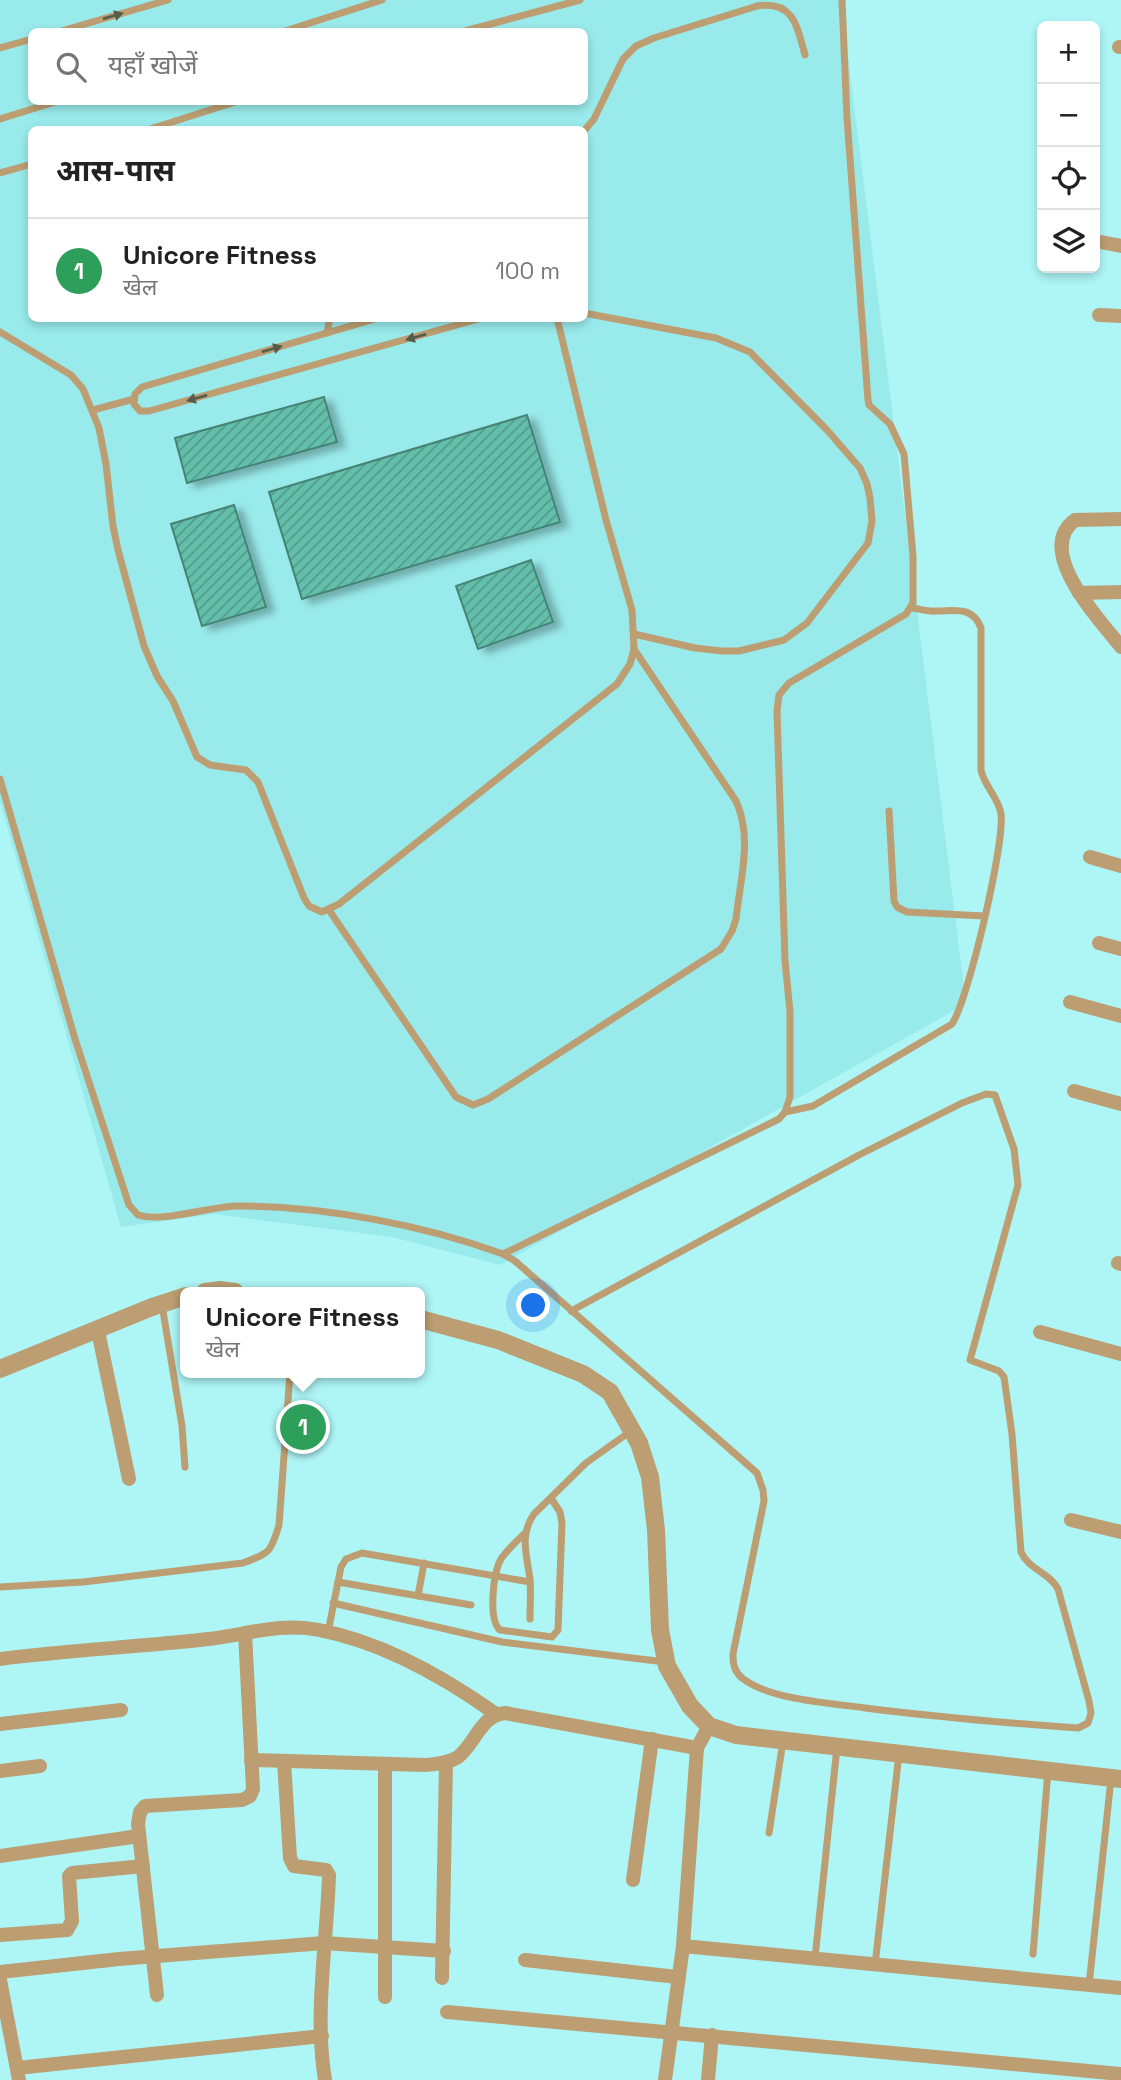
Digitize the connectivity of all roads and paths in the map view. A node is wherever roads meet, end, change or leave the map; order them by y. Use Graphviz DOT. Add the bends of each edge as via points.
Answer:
graph roads {
  1 [pos="168,0"];
  2 [pos="382,0"];
  3 [pos="580,0"];
  4 [pos="842,0"];
  5 [pos="72,28"];
  6 [pos="294,28"];
  7 [pos="476,28"];
  8 [pos="28,40"];
  9 [pos="0,48"];
  10 [pos="805,55"];
  11 [pos="45,105"];
  12 [pos="226,105"];
  13 [pos="0,119"];
  14 [pos="160,126"];
  15 [pos="588,126"];
  16 [pos="28,165"];
  17 [pos="0,173"];
  18 [pos="1100,242"];
  19 [pos="1121,246"];
  20 [pos="588,314"];
  21 [pos="1099,315"];
  22 [pos="1121,316"];
  23 [pos="329,322"];
  24 [pos="364,322"];
  25 [pos="468,322"];
  26 [pos="557,322"];
  27 [pos="0,332"];
  28 [pos="327,333"];
  29 [pos="134,400"];
  30 [pos="93,410"];
  31 [pos="1121,519"];
  32 [pos="1121,592"];
  33 [pos="1079,593"];
  34 [pos="912,608"];
  35 [pos="635,634"];
  36 [pos="1121,647"];
  37 [pos="634,649"];
  38 [pos="0,779"];
  39 [pos="889,811"];
  40 [pos="1090,857"];
  41 [pos="1121,866"];
  42 [pos="329,909"];
  43 [pos="984,916"];
  44 [pos="1099,943"];
  45 [pos="1121,949"];
  46 [pos="1070,1002"];
  47 [pos="1121,1016"];
  48 [pos="1074,1091"];
  49 [pos="1121,1104"];
  50 [pos="785,1112"];
  51 [pos="503,1254"];
  52 [pos="180,1298"];
  53 [pos="161,1304"];
  54 [pos="571,1311"];
  55 [pos="425,1320"];
  56 [pos="98,1331"];
  57 [pos="1040,1332"];
  58 [pos="1121,1354"];
  59 [pos="0,1369"];
  60 [pos="290,1378"];
  61 [pos="632,1430"];
  62 [pos="185,1467"];
  63 [pos="129,1479"];
  64 [pos="551,1498"];
  65 [pos="1071,1520"];
  66 [pos="1121,1532"];
  67 [pos="524,1534"];
  68 [pos="424,1563"];
  69 [pos="495,1576"];
  70 [pos="338,1582"];
  71 [pos="530,1582"];
  72 [pos="0,1587"];
  73 [pos="418,1596"];
  74 [pos="333,1603"];
  75 [pos="471,1605"];
  76 [pos="530,1619"];
  77 [pos="328,1632"];
  78 [pos="245,1633"];
  79 [pos="0,1659"];
  80 [pos="666,1662"];
  81 [pos="121,1710"];
  82 [pos="496,1714"];
  83 [pos="0,1724"];
  84 [pos="709,1726"];
  85 [pos="652,1739"];
  86 [pos="783,1740"];
  87 [pos="837,1746"];
  88 [pos="697,1748"];
  89 [pos="899,1754"];
  90 [pos="251,1760"];
  91 [pos="284,1761"];
  92 [pos="446,1762"];
  93 [pos="385,1764"];
  94 [pos="40,1766"];
  95 [pos="1048,1770"];
  96 [pos="0,1771"];
  97 [pos="1116,1778"];
  98 [pos="769,1833"];
  99 [pos="139,1836"];
  100 [pos="0,1856"];
  101 [pos="143,1866"];
  102 [pos="633,1880"];
  103 [pos="0,1935"];
  104 [pos="324,1943"];
  105 [pos="385,1946"];
  106 [pos="683,1946"];
  107 [pos="444,1951"];
  108 [pos="1033,1954"];
  109 [pos="153,1956"];
  110 [pos="815,1959"];
  111 [pos="525,1960"];
  112 [pos="875,1965"];
  113 [pos="0,1972"];
  114 [pos="677,1977"];
  115 [pos="442,1978"];
  116 [pos="0,1980"];
  117 [pos="1089,1985"];
  118 [pos="1121,1988"];
  119 [pos="158,1995"];
  120 [pos="385,1997"];
  121 [pos="447,2012"];
  122 [pos="670,2031"];
  123 [pos="712,2035"];
  124 [pos="322,2036"];
  125 [pos="1121,2072"];
  126 [pos="18,2074"];
  127 [pos="325,2080"];
  128 [pos="665,2080"];
  129 [pos="708,2080"];
  130 [pos="1120,2080"];
  5 -- 1 [label="lane, one-way"];
  2 -- 6 [label="lane"];
  3 -- 7 [label="lane"];
  4 -- 34 [label="lane" via="868,400 890,424 904,454 913,555"];
  8 -- 9 [label="lane"];
  10 -- 15 [label="lane" via="790,12 773,3 654,38 623,59"];
  11 -- 13 [label="lane"];
  12 -- 14 [label="lane"];
  16 -- 17 [label="lane"];
  18 -- 19 [label="street"];
  20 -- 35 [label="lane" via="716,338 750,352 860,468 870,498 868,543 807,624 784,640 722,651"];
  21 -- 22 [label="street"];
  23 -- 28 [label="lane"];
  24 -- 28 [label="lane"];
  25 -- 29 [label="lane, one-way" via="149,411 140,411"];
  26 -- 35 [label="lane"];
  27 -- 30 [label="lane" via="71,375"];
  29 -- 28 [label="lane, one-way" via="142,387"];
  29 -- 30 [label="lane"];
  30 -- 42 [label="lane" via="118,550 144,646 157,676 197,757 210,765 246,770 258,782 304,898 316,911"];
  31 -- 33 [label="street" via="1075,520 1066,529 1064,563"];
  32 -- 33 [label="street"];
  33 -- 36 [label="street"];
  34 -- 43 [label="lane" via="968,612 981,628 980,762 983,779 1001,810 1000,845"];
  34 -- 50 [label="lane" via="789,683 779,695 790,1020 790,1097"];
  35 -- 37 [label="lane"];
  37 -- 42 [label="lane" via="617,684"];
  37 -- 42 [label="lane" via="743,815 745,843 736,919 721,948 473,1105 456,1097"];
  38 -- 51 [label="lane" via="79,1052 129,1205 138,1215 158,1217 229,1206 294,1209 392,1223"];
  39 -- 43 [label="lane" via="897,907 907,912"];
  40 -- 41 [label="street"];
  43 -- 50 [label="lane" via="959,1012 951,1024 813,1106"];
  44 -- 45 [label="street"];
  46 -- 47 [label="street"];
  48 -- 49 [label="street"];
  50 -- 51 [label="lane" via="779,1119"];
  51 -- 54 [label="lane"];
  52 -- 53 [label="street"];
  53 -- 56 [label="street"];
  53 -- 62 [label="lane"];
  54 -- 54 [label="lane" via="757,1473 764,1501 733,1654 735,1671 742,1678 776,1693 842,1705 963,1720 1078,1728 1088,1723 1089,1700 1058,1589 1051,1577 1028,1563 1021,1552 1004,1377 999,1370 970,1360 1018,1185 1014,1149 995,1095 962,1103 859,1155"];
  55 -- 61 [label="street" via="498,1340 583,1374 610,1392"];
  56 -- 59 [label="street"];
  56 -- 63 [label="street"];
  57 -- 58 [label="street"];
  60 -- 72 [label="lane" via="279,1525 266,1554 243,1563"];
  61 -- 64 [label="lane" via="586,1463"];
  61 -- 80 [label="street" via="650,1477"];
  64 -- 67 [label="lane" via="527,1523"];
  64 -- 69 [label="lane" via="562,1523 557,1634 538,1636 496,1627"];
  65 -- 66 [label="street"];
  67 -- 69 [label="lane" via="504,1555"];
  67 -- 71 [label="lane"];
  68 -- 69 [label="lane"];
  68 -- 70 [label="lane" via="362,1553 346,1559"];
  68 -- 73 [label="lane"];
  69 -- 71 [label="lane"];
  70 -- 73 [label="lane"];
  70 -- 74 [label="lane"];
  71 -- 76 [label="lane"];
  73 -- 75 [label="lane"];
  74 -- 77 [label="lane"];
  74 -- 80 [label="lane" via="502,1642"];
  77 -- 78 [label="street" via="292,1627"];
  77 -- 82 [label="street" via="431,1673"];
  78 -- 79 [label="street"];
  78 -- 90 [label="street"];
  80 -- 84 [label="street" via="690,1706"];
  81 -- 83 [label="street"];
  82 -- 85 [label="street"];
  82 -- 92 [label="street" via="458,1756"];
  84 -- 86 [label="street" via="736,1735"];
  84 -- 88 [label="street"];
  85 -- 88 [label="street"];
  85 -- 102 [label="street"];
  86 -- 87 [label="street"];
  86 -- 98 [label="lane"];
  87 -- 89 [label="street"];
  87 -- 110 [label="lane"];
  88 -- 106 [label="street"];
  89 -- 95 [label="street"];
  89 -- 112 [label="lane"];
  90 -- 91 [label="street"];
  90 -- 99 [label="street" via="250,1796 145,1806 140,1812"];
  91 -- 93 [label="street"];
  91 -- 104 [label="street" via="290,1858 294,1866 326,1870 329,1875"];
  92 -- 93 [label="street"];
  92 -- 107 [label="street"];
  93 -- 105 [label="street"];
  94 -- 96 [label="street"];
  95 -- 97 [label="street"];
  95 -- 108 [label="lane"];
  97 -- 117 [label="lane"];
  99 -- 100 [label="street"];
  99 -- 101 [label="street"];
  101 -- 103 [label="street" via="72,1873 72,1921 67,1930"];
  101 -- 109 [label="street"];
  104 -- 105 [label="street"];
  104 -- 109 [label="street"];
  104 -- 124 [label="street"];
  105 -- 107 [label="street"];
  105 -- 120 [label="street"];
  106 -- 110 [label="street"];
  106 -- 114 [label="street"];
  107 -- 115 [label="street"];
  109 -- 113 [label="street"];
  109 -- 119 [label="street"];
  110 -- 112 [label="street"];
  111 -- 114 [label="street"];
  112 -- 117 [label="street"];
  114 -- 122 [label="street"];
  116 -- 126 [label="street"];
  117 -- 118 [label="street"];
  121 -- 122 [label="street"];
  122 -- 123 [label="street"];
  122 -- 128 [label="street"];
  123 -- 125 [label="street"];
  123 -- 129 [label="street"];
  124 -- 126 [label="street"];
  124 -- 127 [label="street"];
  125 -- 130 [label="street"];
}
